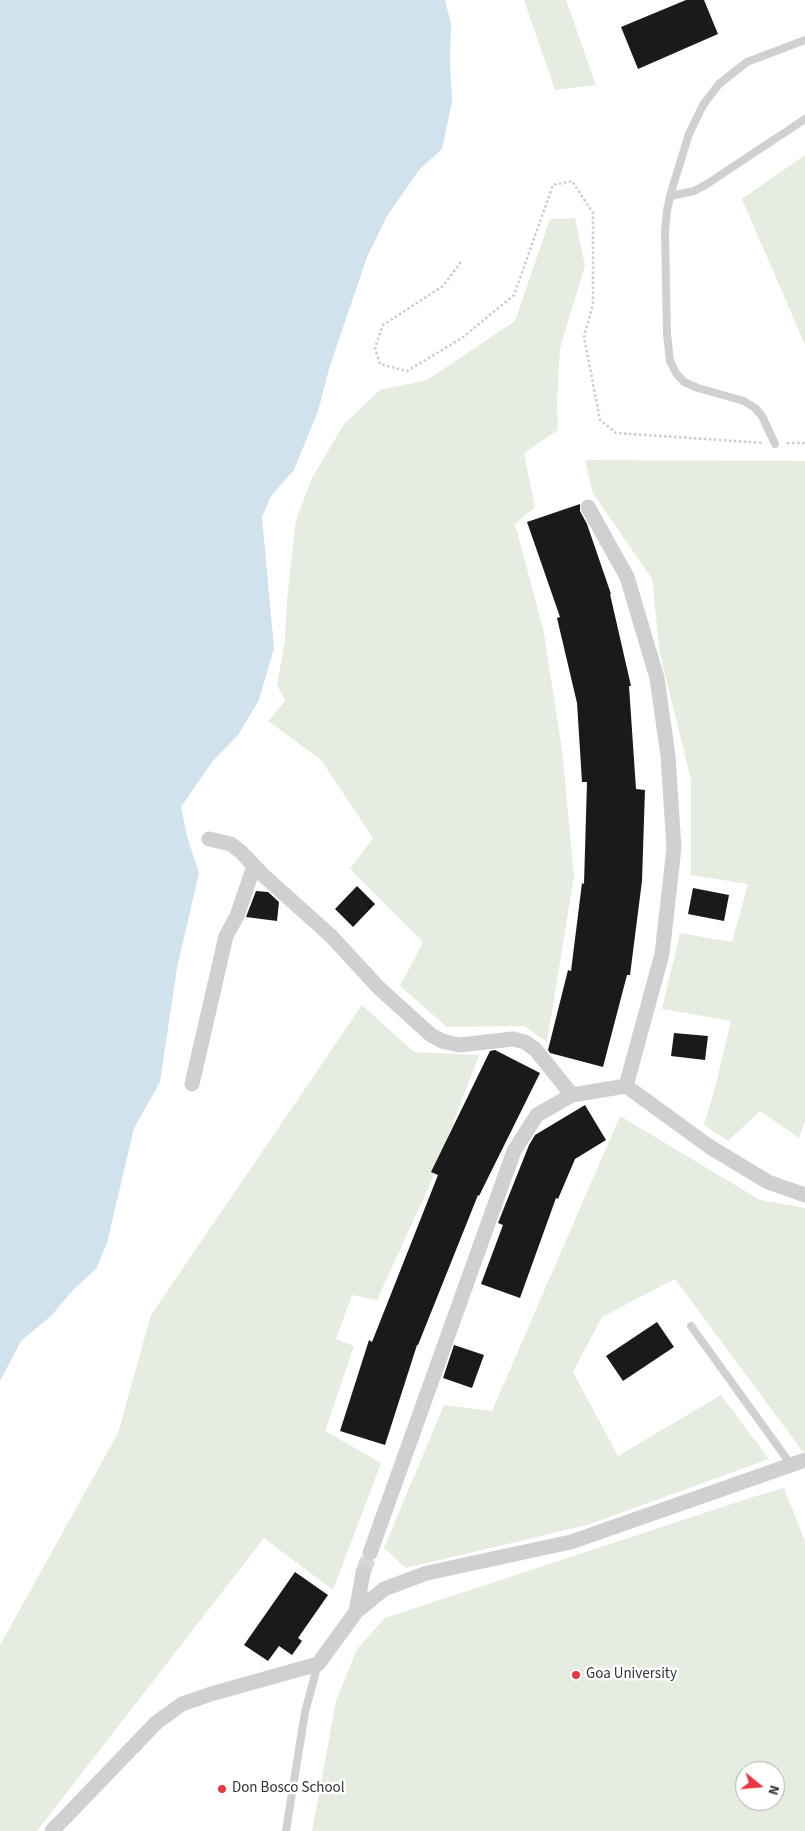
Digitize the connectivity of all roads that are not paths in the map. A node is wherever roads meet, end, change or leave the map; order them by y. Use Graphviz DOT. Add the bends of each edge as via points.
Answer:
graph roads {
  1 [pos="805,40"];
  2 [pos="805,119"];
  3 [pos="670,196"];
  4 [pos="775,444"];
  5 [pos="588,507"];
  6 [pos="209,839"];
  7 [pos="254,866"];
  8 [pos="192,1084"];
  9 [pos="626,1086"];
  10 [pos="572,1095"];
  11 [pos="805,1196"];
  12 [pos="691,1326"];
  13 [pos="798,1463"];
  14 [pos="370,1553"];
  15 [pos="364,1573"];
  16 [pos="356,1612"];
  17 [pos="318,1664"];
  18 [pos="52,1831"];
  19 [pos="286,1831"];
  1 -- 3 [label="lane" via="747,62 719,84 703,105 689,134"];
  2 -- 3 [label="lane" via="707,184 694,191"];
  3 -- 4 [label="lane" via="665,232 670,362 684,382 744,401 755,408"];
  5 -- 9 [label="street" via="627,577 657,678 674,848 662,954"];
  6 -- 7 [label="street" via="231,844"];
  7 -- 8 [label="street" via="237,916 226,936"];
  7 -- 10 [label="street" via="331,936 379,988 431,1036 459,1046 513,1039 525,1042 535,1049"];
  9 -- 10 [label="street"];
  9 -- 11 [label="street" via="710,1147 768,1182"];
  10 -- 14 [label="street" via="538,1115 514,1152"];
  12 -- 13 [label="lane"];
  13 -- 16 [label="street" via="571,1542 427,1573 384,1589"];
  15 -- 16 [label="street"];
  16 -- 17 [label="street"];
  17 -- 18 [label="street" via="182,1704 157,1722"];
  17 -- 19 [label="lane" via="305,1712"];
}
